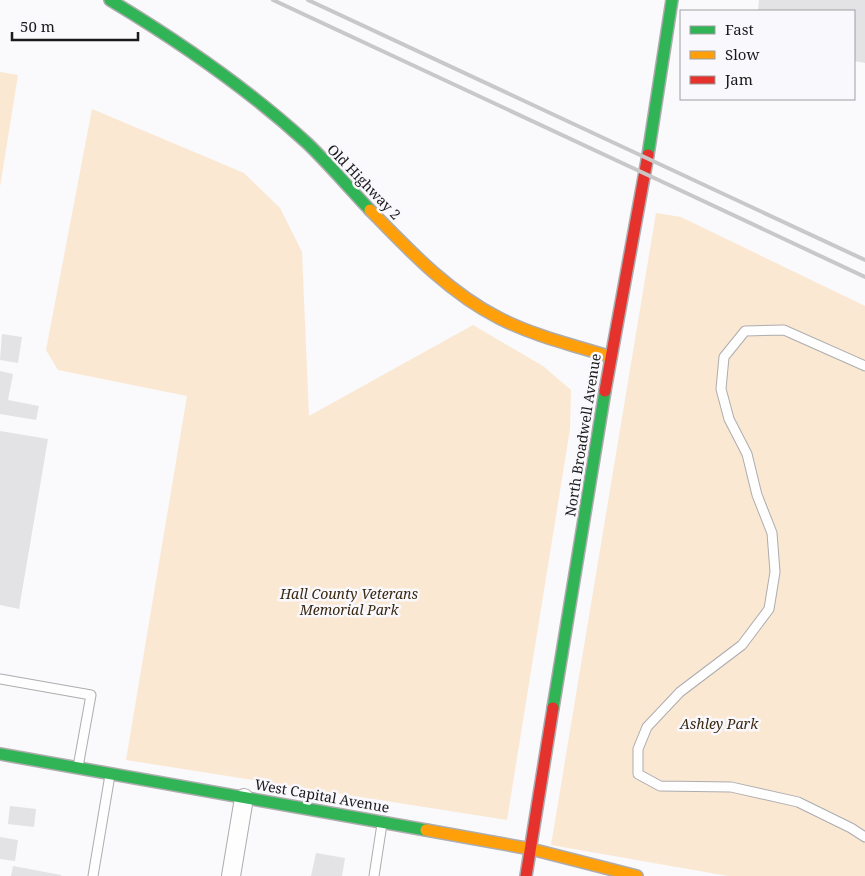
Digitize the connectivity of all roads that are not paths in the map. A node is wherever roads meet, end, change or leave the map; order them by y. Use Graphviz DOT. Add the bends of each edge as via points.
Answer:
graph roads {
  1 [pos="110,0"];
  2 [pos="672,0"];
  3 [pos="611,357"];
  4 [pos="865,366"];
  5 [pos="0,678"];
  6 [pos="0,754"];
  7 [pos="77,768"];
  8 [pos="110,774"];
  9 [pos="244,798"];
  10 [pos="382,822"];
  11 [pos="865,838"];
  12 [pos="531,849"];
  13 [pos="93,876"];
  14 [pos="231,876"];
  15 [pos="374,876"];
  16 [pos="526,876"];
  17 [pos="637,876"];
  1 -- 3 [label="main road, Old Highway 2" via="217,69 268,110 309,145 424,264 466,298 519,328"];
  2 -- 3 [label="main road, North Broadwell Avenue" via="645,173"];
  3 -- 12 [label="main road, North Broadwell Avenue"];
  4 -- 11 [label="lane" via="784,330 745,332 724,357 721,389 730,419 747,454 757,495 772,533 775,572 769,610 742,646 680,692 647,727 638,749 638,774 660,786 731,786 798,802"];
  5 -- 7 [label="lane" via="90,695"];
  6 -- 7 [label="main road, West Capital Avenue"];
  7 -- 8 [label="main road, West Capital Avenue"];
  8 -- 9 [label="main road, West Capital Avenue"];
  8 -- 13 [label="lane"];
  9 -- 10 [label="main road, West Capital Avenue"];
  9 -- 14 [label="street"];
  10 -- 12 [label="main road, West Capital Avenue"];
  10 -- 15 [label="lane"];
  12 -- 16 [label="main road, North Broadwell Avenue"];
  12 -- 17 [label="main road, West Capital Avenue"];
}
